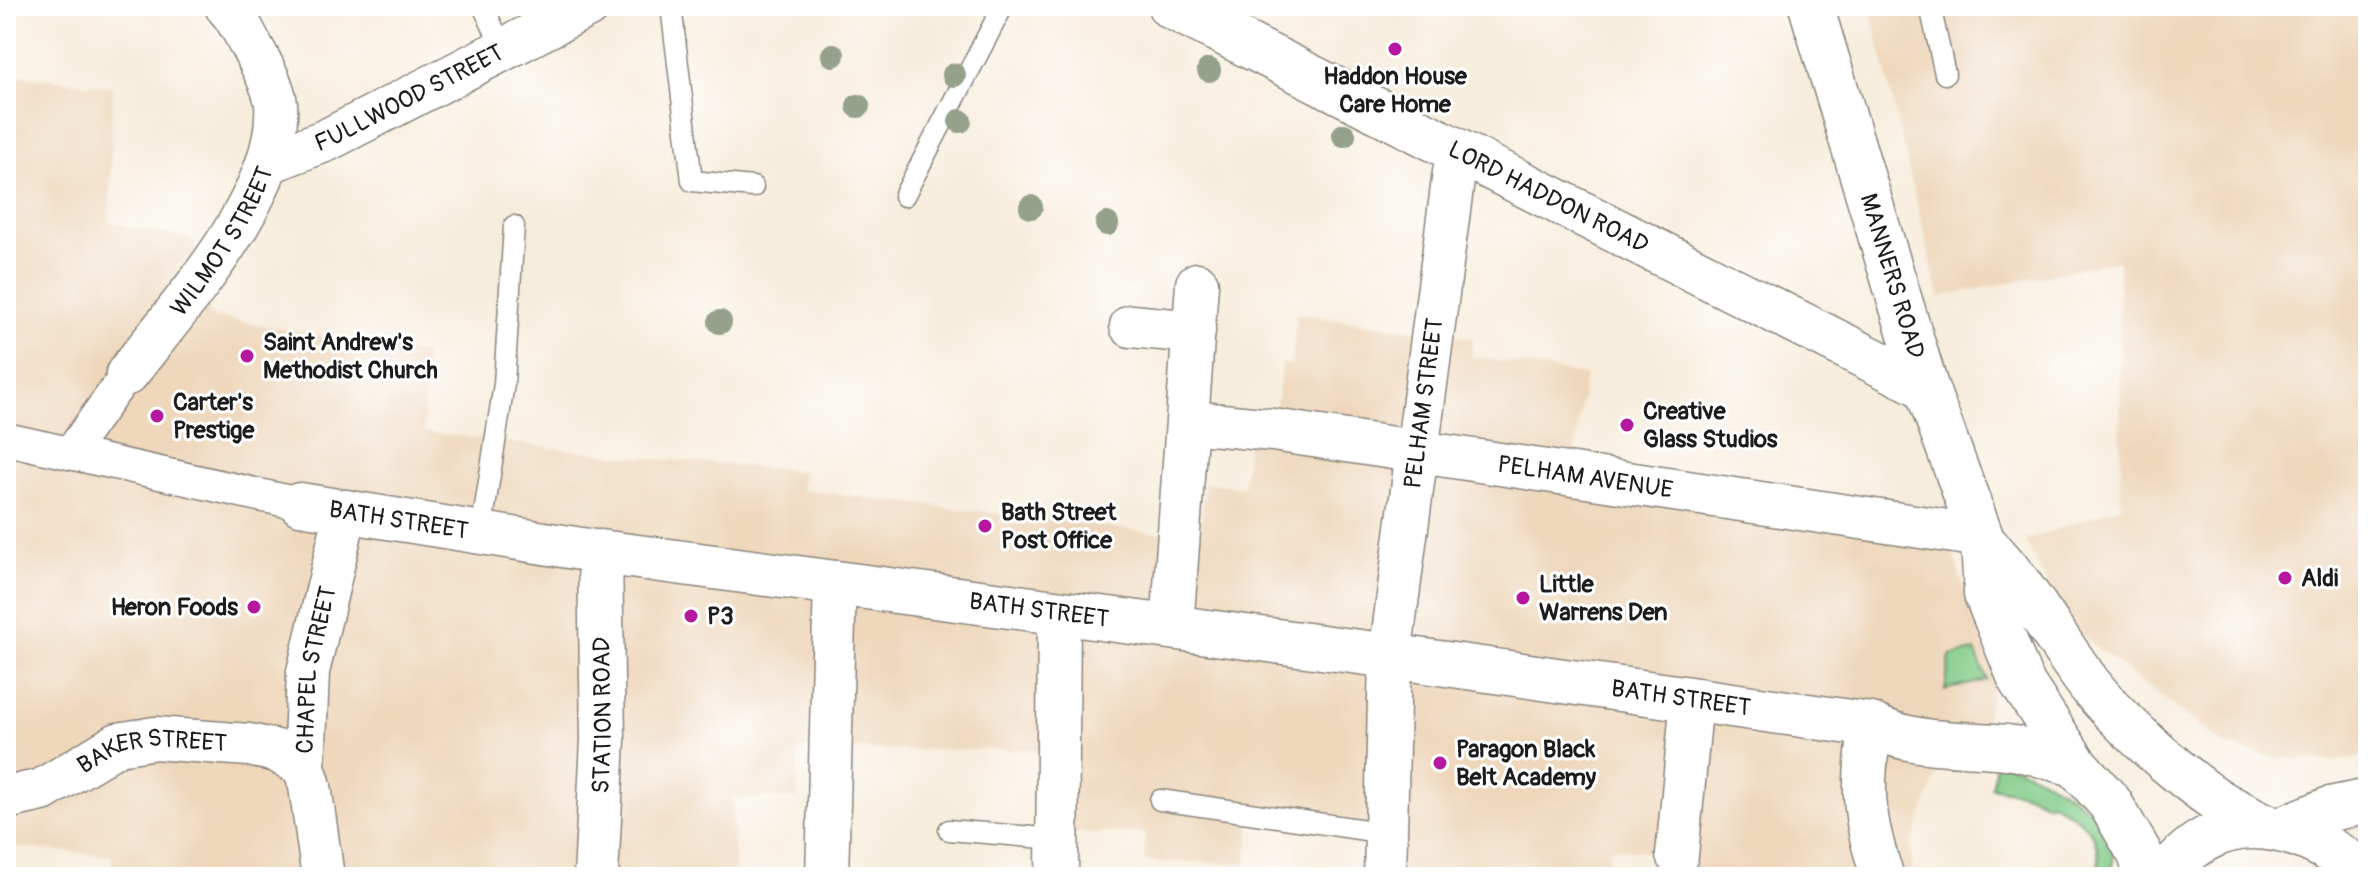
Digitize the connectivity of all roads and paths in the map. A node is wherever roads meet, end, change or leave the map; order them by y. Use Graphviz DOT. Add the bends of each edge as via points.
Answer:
graph roads {
  1 [pos="226,6"];
  2 [pos="483,6"];
  3 [pos="588,6"];
  4 [pos="671,6"];
  5 [pos="1003,6"];
  6 [pos="1170,6"];
  7 [pos="1811,6"];
  8 [pos="1930,6"];
  9 [pos="503,49"];
  10 [pos="1945,74"];
  11 [pos="1457,150"];
  12 [pos="269,162"];
  13 [pos="753,187"];
  14 [pos="904,196"];
  15 [pos="514,226"];
  16 [pos="1197,284"];
  17 [pos="1131,326"];
  18 [pos="1194,332"];
  19 [pos="127,374"];
  20 [pos="1926,387"];
  21 [pos="1189,422"];
  22 [pos="6,439"];
  23 [pos="70,453"];
  24 [pos="1417,454"];
  25 [pos="300,504"];
  26 [pos="346,511"];
  27 [pos="481,533"];
  28 [pos="1982,539"];
  29 [pos="600,552"];
  30 [pos="835,582"];
  31 [pos="1059,613"];
  32 [pos="1172,628"];
  33 [pos="1390,656"];
  34 [pos="1692,699"];
  35 [pos="1871,725"];
  36 [pos="2075,764"];
  37 [pos="304,767"];
  38 [pos="6,798"];
  39 [pos="1160,800"];
  40 [pos="2368,801"];
  41 [pos="2274,826"];
  42 [pos="949,830"];
  43 [pos="1386,833"];
  44 [pos="1677,855"];
  45 [pos="1057,858"];
  46 [pos="323,877"];
  47 [pos="596,877"];
  48 [pos="827,877"];
  49 [pos="1385,877"];
  50 [pos="1883,877"];
  51 [pos="2147,877"];
  52 [pos="2165,877"];
  53 [pos="2368,877"];
  1 -- 12 [label="street, WILMOT STREET" via="263,67 276,101"];
  2 -- 9 [label="lane"];
  3 -- 9 [label="street, FULLWOOD STREET"];
  4 -- 13 [label="lane" via="692,181"];
  5 -- 14 [label="lane"];
  6 -- 11 [label="street, LORD HADDON ROAD"];
  7 -- 20 [label="street, MANNERS ROAD"];
  8 -- 10 [label="lane"];
  9 -- 12 [label="street, FULLWOOD STREET" via="327,140"];
  11 -- 20 [label="street, LORD HADDON ROAD"];
  11 -- 24 [label="street, PELHAM STREET"];
  12 -- 19 [label="street, WILMOT STREET" via="252,204"];
  15 -- 27 [label="lane" via="504,384"];
  16 -- 18 [label="street"];
  17 -- 18 [label="street"];
  18 -- 21 [label="street"];
  19 -- 23 [label="street, WILMOT STREET"];
  20 -- 28 [label="street, MANNERS ROAD"];
  21 -- 24 [label="street, PELHAM AVENUE"];
  21 -- 32 [label="street"];
  22 -- 23 [label="street, BATH STREET"];
  23 -- 25 [label="street, BATH STREET"];
  24 -- 28 [label="street, PELHAM AVENUE"];
  24 -- 33 [label="street, PELHAM STREET"];
  25 -- 26 [label="street, BATH STREET"];
  26 -- 27 [label="street, BATH STREET"];
  26 -- 37 [label="street, CHAPEL STREET" via="308,672"];
  27 -- 29 [label="street, BATH STREET"];
  28 -- 36 [label="street, MANNERS ROAD" via="1986,594 2021,681"];
  28 -- 41 [label="street, MANNERS ROAD" via="2016,575 2092,687 2155,749 2216,800"];
  29 -- 30 [label="street, BATH STREET"];
  29 -- 47 [label="street, STATION ROAD" via="603,740"];
  30 -- 31 [label="street, BATH STREET"];
  30 -- 48 [label="street"];
  31 -- 32 [label="street, BATH STREET"];
  31 -- 45 [label="street"];
  32 -- 33 [label="street, BATH STREET"];
  33 -- 34 [label="street, BATH STREET"];
  33 -- 43 [label="street, PELHAM STREET"];
  34 -- 35 [label="street, BATH STREET"];
  34 -- 44 [label="street"];
  35 -- 36 [label="street, BATH STREET" via="1893,736 2011,748"];
  35 -- 50 [label="street" via="1863,805"];
  36 -- 51 [label="street, MANNERS ROAD" via="2110,803 2140,854"];
  37 -- 38 [label="street, BAKER STREET" via="277,751 249,745 155,738 118,744 42,790"];
  37 -- 46 [label="street, CHAPEL STREET"];
  39 -- 43 [label="lane"];
  40 -- 41 [label="street"];
  41 -- 52 [label="street" via="2218,834"];
  41 -- 53 [label="street, MANNERS ROAD" via="2345,857"];
  42 -- 45 [label="lane"];
  43 -- 49 [label="street, PELHAM STREET"];
}
